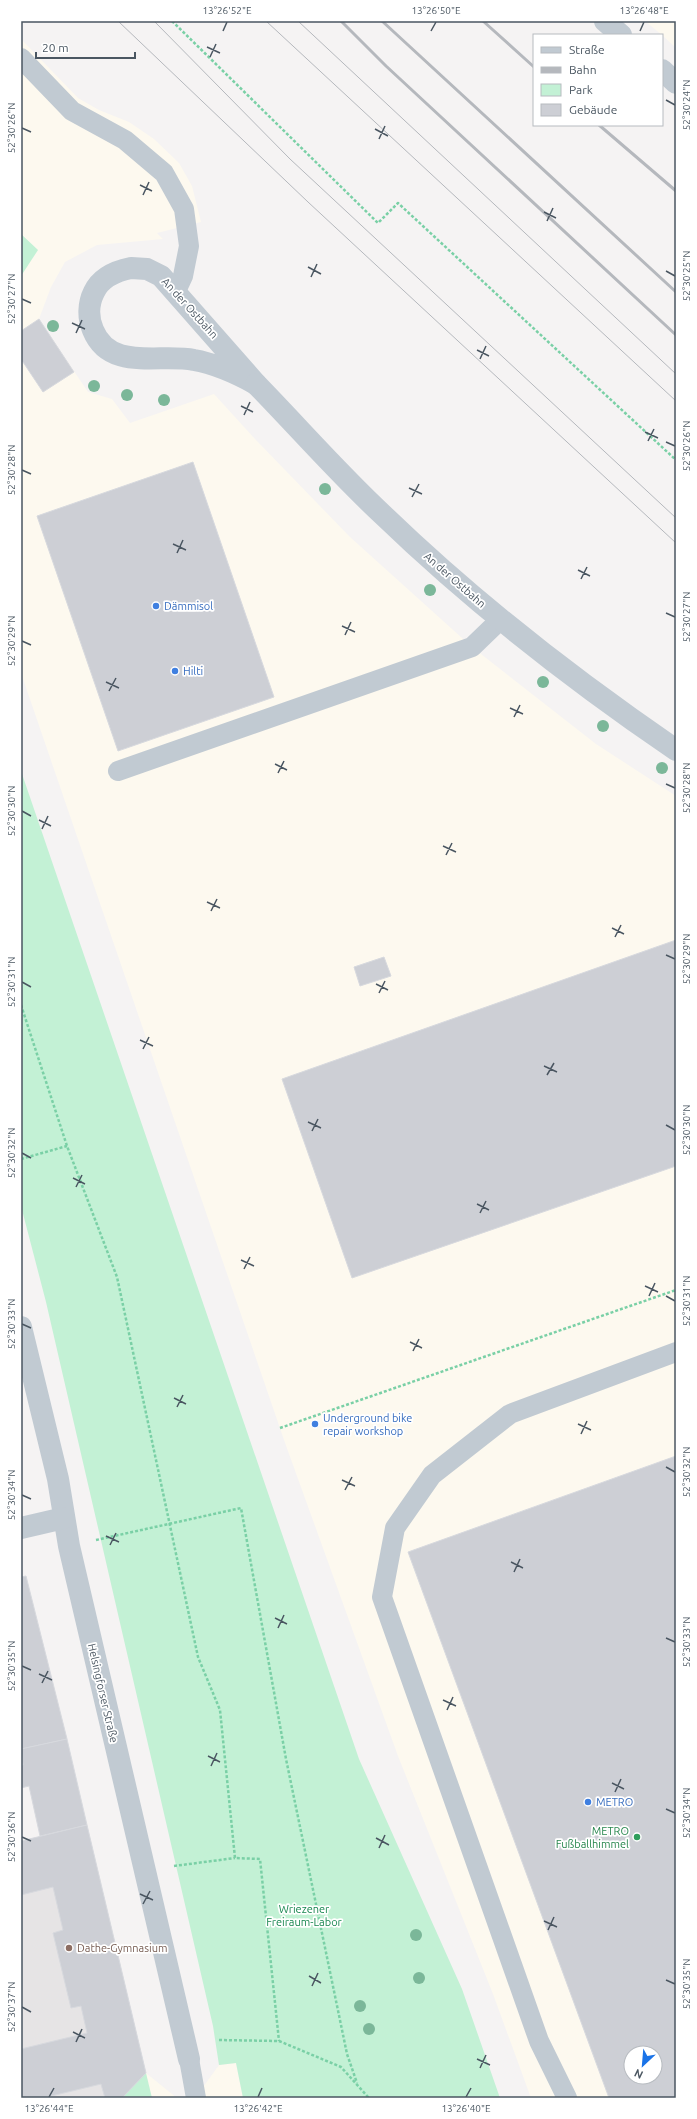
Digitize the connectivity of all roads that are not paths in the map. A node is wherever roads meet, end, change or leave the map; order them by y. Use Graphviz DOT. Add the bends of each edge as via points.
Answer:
graph roads {
  1 [pos="605,21"];
  2 [pos="620,34"];
  3 [pos="21,58"];
  4 [pos="663,71"];
  5 [pos="676,83"];
  6 [pos="176,291"];
  7 [pos="256,384"];
  8 [pos="500,620"];
  9 [pos="676,750"];
  10 [pos="118,771"];
  11 [pos="21,1327"];
  12 [pos="676,1352"];
  13 [pos="64,1518"];
  14 [pos="21,1528"];
  15 [pos="189,2059"];
  16 [pos="196,2098"];
  17 [pos="567,2098"];
  1 -- 2 [label="street"];
  3 -- 6 [label="lane" via="72,111 125,140 164,172 184,209 189,246 183,276"];
  4 -- 5 [label="street"];
  6 -- 7 [label="street, An der Ostbahn"];
  6 -- 7 [label="street, An der Ostbahn" via="162,276 147,269 131,268 116,271 104,279 94,291 89,306 90,322 96,336 107,349 121,357 193,359 225,368"];
  7 -- 8 [label="street, An der Ostbahn" via="381,514"];
  8 -- 9 [label="street, An der Ostbahn" via="586,687"];
  8 -- 10 [label="lane" via="472,647"];
  11 -- 13 [label="street, Helsingforser Straße" via="58,1479"];
  12 -- 17 [label="lane" via="510,1414 432,1475 395,1528 382,1597 539,2041"];
  13 -- 14 [label="street"];
  13 -- 15 [label="street, Helsingforser Straße"];
  15 -- 16 [label="lane"];
}
